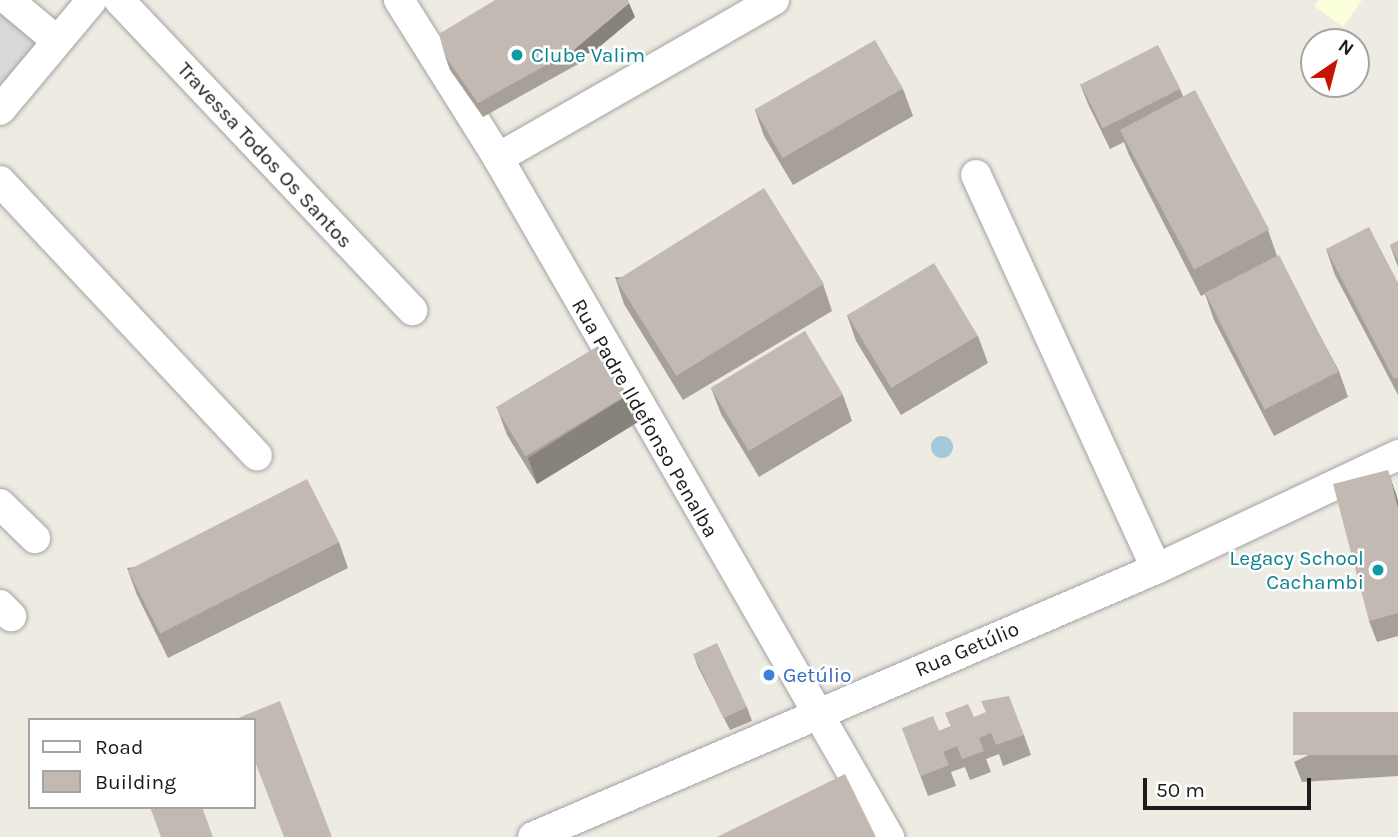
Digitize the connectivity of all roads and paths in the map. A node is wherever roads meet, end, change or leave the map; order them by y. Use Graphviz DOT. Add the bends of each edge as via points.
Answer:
graph roads {
  1 [pos="8,0"];
  2 [pos="92,0"];
  3 [pos="119,0"];
  4 [pos="399,0"];
  5 [pos="774,0"];
  6 [pos="56,40"];
  7 [pos="0,110"];
  8 [pos="498,159"];
  9 [pos="976,175"];
  10 [pos="0,181"];
  11 [pos="412,310"];
  12 [pos="1398,455"];
  13 [pos="257,456"];
  14 [pos="0,504"];
  15 [pos="35,538"];
  16 [pos="1156,569"];
  17 [pos="814,715"];
  18 [pos="584,827"];
  19 [pos="533,837"];
  20 [pos="888,837"];
  1 -- 6 [label="street"];
  2 -- 6 [label="street"];
  3 -- 11 [label="street, Travessa Todos Os Santos"];
  4 -- 8 [label="street, Rua Padre Ildefonso Penalba"];
  5 -- 8 [label="street"];
  6 -- 7 [label="street"];
  8 -- 17 [label="street, Rua Padre Ildefonso Penalba"];
  9 -- 16 [label="street"];
  10 -- 13 [label="street"];
  12 -- 16 [label="street, Rua Getúlio"];
  14 -- 15 [label="street"];
  16 -- 17 [label="street, Rua Getúlio"];
  17 -- 18 [label="street, Rua Getúlio"];
  17 -- 20 [label="street, Rua Padre Ildefonso Penalba"];
  18 -- 19 [label="street, Rua Getúlio"];
}
